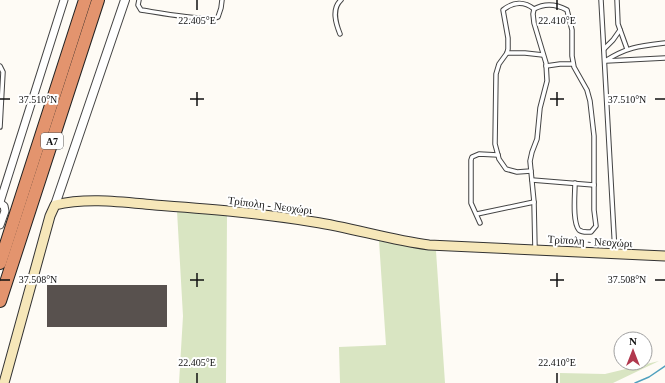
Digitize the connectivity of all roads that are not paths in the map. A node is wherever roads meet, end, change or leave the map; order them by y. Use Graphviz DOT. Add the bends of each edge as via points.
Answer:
graph roads {
  1 [pos="64,0"];
  2 [pos="85,0"];
  3 [pos="98,0"];
  4 [pos="125,0"];
  5 [pos="139,0"];
  6 [pos="222,0"];
  7 [pos="341,0"];
  8 [pos="601,0"];
  9 [pos="617,0"];
  10 [pos="534,9"];
  11 [pos="620,30"];
  12 [pos="340,34"];
  13 [pos="665,43"];
  14 [pos="604,49"];
  15 [pos="627,49"];
  16 [pos="507,53"];
  17 [pos="543,55"];
  18 [pos="665,58"];
  19 [pos="605,61"];
  20 [pos="573,64"];
  21 [pos="0,66"];
  22 [pos="546,66"];
  23 [pos="0,127"];
  24 [pos="498,156"];
  25 [pos="531,171"];
  26 [pos="532,180"];
  27 [pos="575,183"];
  28 [pos="594,185"];
  29 [pos="534,202"];
  30 [pos="0,203"];
  31 [pos="55,205"];
  32 [pos="477,214"];
  33 [pos="480,223"];
  34 [pos="0,225"];
  35 [pos="535,251"];
  36 [pos="615,254"];
  37 [pos="665,256"];
  38 [pos="0,263"];
  39 [pos="0,301"];
  40 [pos="4,383"];
  1 -- 30 [label="street"];
  2 -- 38 [label="highway, Α7"];
  3 -- 39 [label="highway, Α7"];
  4 -- 31 [label="street"];
  5 -- 6 [label="lane" via="141,10 215,18 220,12"];
  7 -- 12 [label="lane" via="335,11"];
  8 -- 14 [label="lane"];
  9 -- 11 [label="lane"];
  10 -- 16 [label="lane" via="518,3 503,10 508,38"];
  10 -- 17 [label="lane" via="534,23"];
  10 -- 20 [label="lane" via="552,5 567,10 572,30"];
  11 -- 14 [label="lane"];
  11 -- 15 [label="lane"];
  13 -- 15 [label="lane"];
  14 -- 19 [label="lane"];
  15 -- 19 [label="lane"];
  16 -- 17 [label="lane"];
  16 -- 24 [label="lane" via="496,74 495,144"];
  17 -- 22 [label="lane"];
  18 -- 19 [label="lane"];
  19 -- 36 [label="lane"];
  20 -- 22 [label="lane"];
  20 -- 28 [label="lane" via="590,100 594,136"];
  21 -- 23 [label="lane" via="3,72"];
  22 -- 25 [label="lane" via="548,81 540,108 537,139 530,161"];
  24 -- 25 [label="lane" via="506,169 517,172"];
  24 -- 32 [label="lane" via="479,154 472,157 471,203"];
  25 -- 26 [label="lane"];
  26 -- 27 [label="lane"];
  26 -- 29 [label="lane"];
  27 -- 28 [label="lane"];
  27 -- 28 [label="lane" via="575,223 584,233 591,232 596,226"];
  29 -- 32 [label="lane"];
  29 -- 35 [label="lane"];
  30 -- 34 [label="street" via="4,206 4,211"];
  31 -- 35 [label="main road, Τρίπολη - Νεοχώρι" via="94,201 173,206 304,220 429,245"];
  31 -- 40 [label="main road"];
  32 -- 33 [label="lane"];
  35 -- 36 [label="main road, Τρίπολη - Νεοχώρι"];
  36 -- 37 [label="main road, Τρίπολη - Νεοχώρι"];
}
